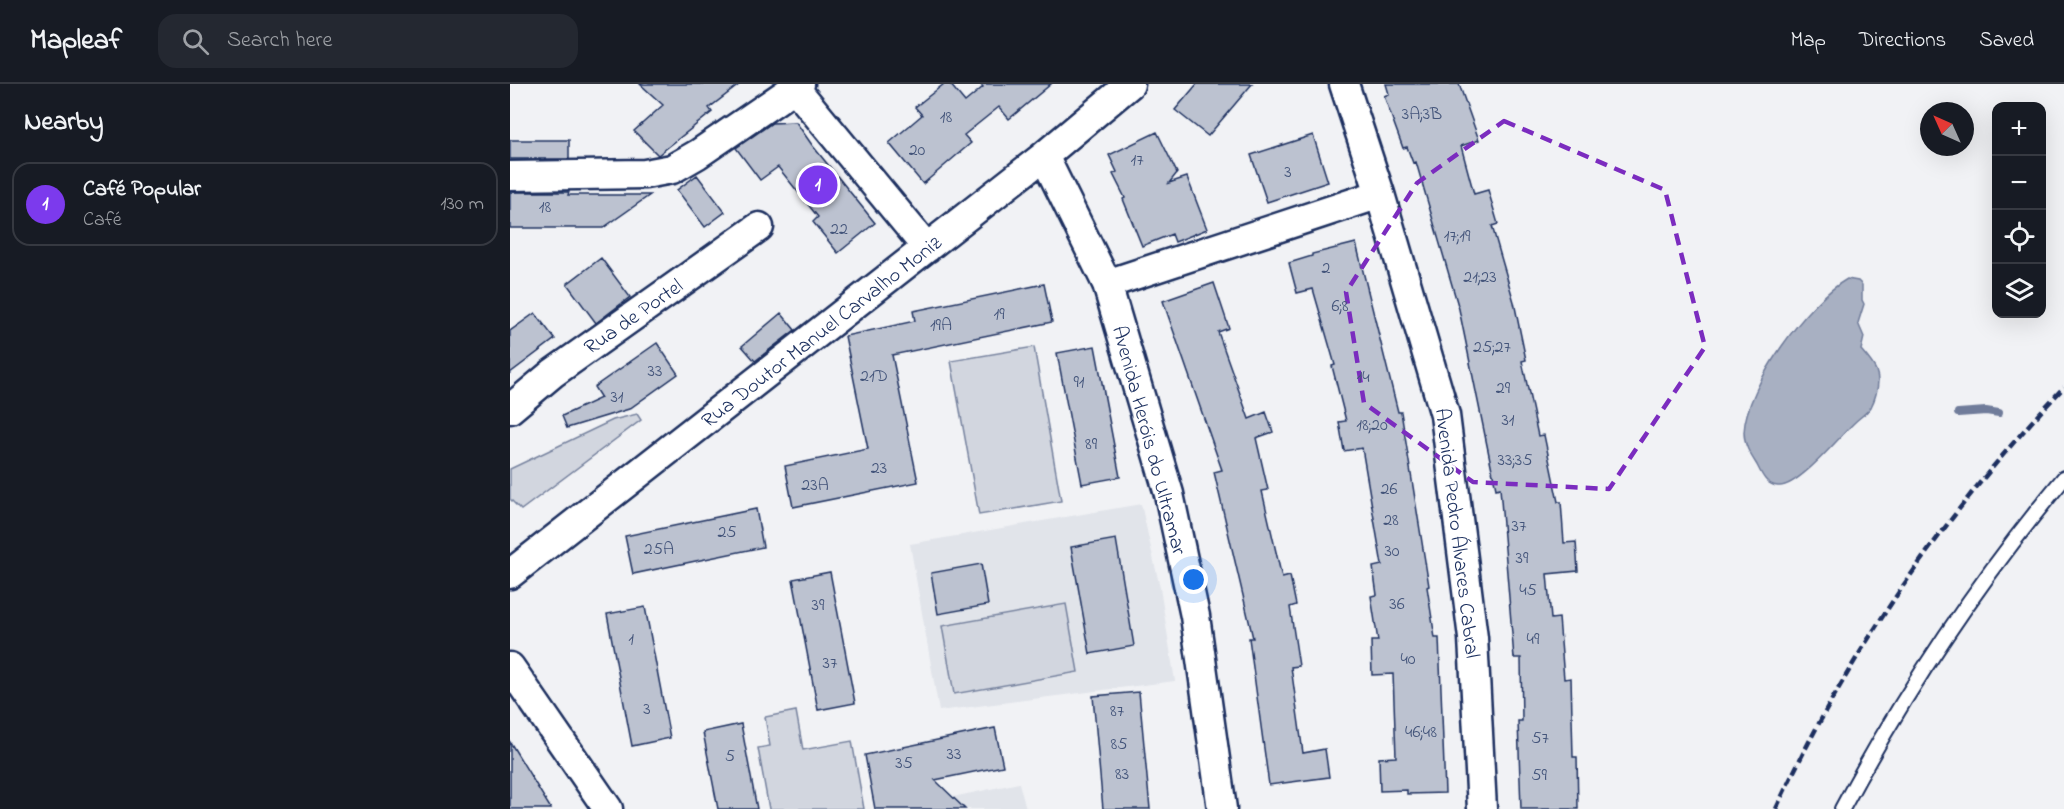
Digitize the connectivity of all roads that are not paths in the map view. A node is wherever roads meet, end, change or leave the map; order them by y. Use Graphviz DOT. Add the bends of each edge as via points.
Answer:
graph roads {
  1 [pos="1130,84"];
  2 [pos="1344,84"];
  3 [pos="797,86"];
  4 [pos="1044,156"];
  5 [pos="510,177"];
  6 [pos="1380,194"];
  7 [pos="759,227"];
  8 [pos="927,248"];
  9 [pos="1107,284"];
  10 [pos="510,409"];
  11 [pos="2064,478"];
  12 [pos="510,574"];
  13 [pos="510,667"];
  14 [pos="608,809"];
  15 [pos="1222,809"];
  16 [pos="1482,809"];
  17 [pos="1842,809"];
  1 -- 4 [label="street, Rua Doutor Manuel Carvalho Moniz"];
  2 -- 6 [label="street, Avenida Pedro Álvares Cabral"];
  3 -- 5 [label="street" via="672,169 645,174"];
  3 -- 8 [label="street"];
  4 -- 8 [label="street, Rua Doutor Manuel Carvalho Moniz"];
  4 -- 9 [label="street, Avenida Heróis do Ultramar"];
  6 -- 9 [label="street"];
  6 -- 16 [label="street, Avenida Pedro Álvares Cabral" via="1445,415 1473,638"];
  7 -- 10 [label="street, Rua de Portel" via="553,373"];
  8 -- 12 [label="street, Rua Doutor Manuel Carvalho Moniz"];
  9 -- 15 [label="street, Avenida Heróis do Ultramar" via="1169,494 1196,616"];
  11 -- 17 [label="lane" via="1952,624 1890,722"];
  13 -- 14 [label="street"];
}
